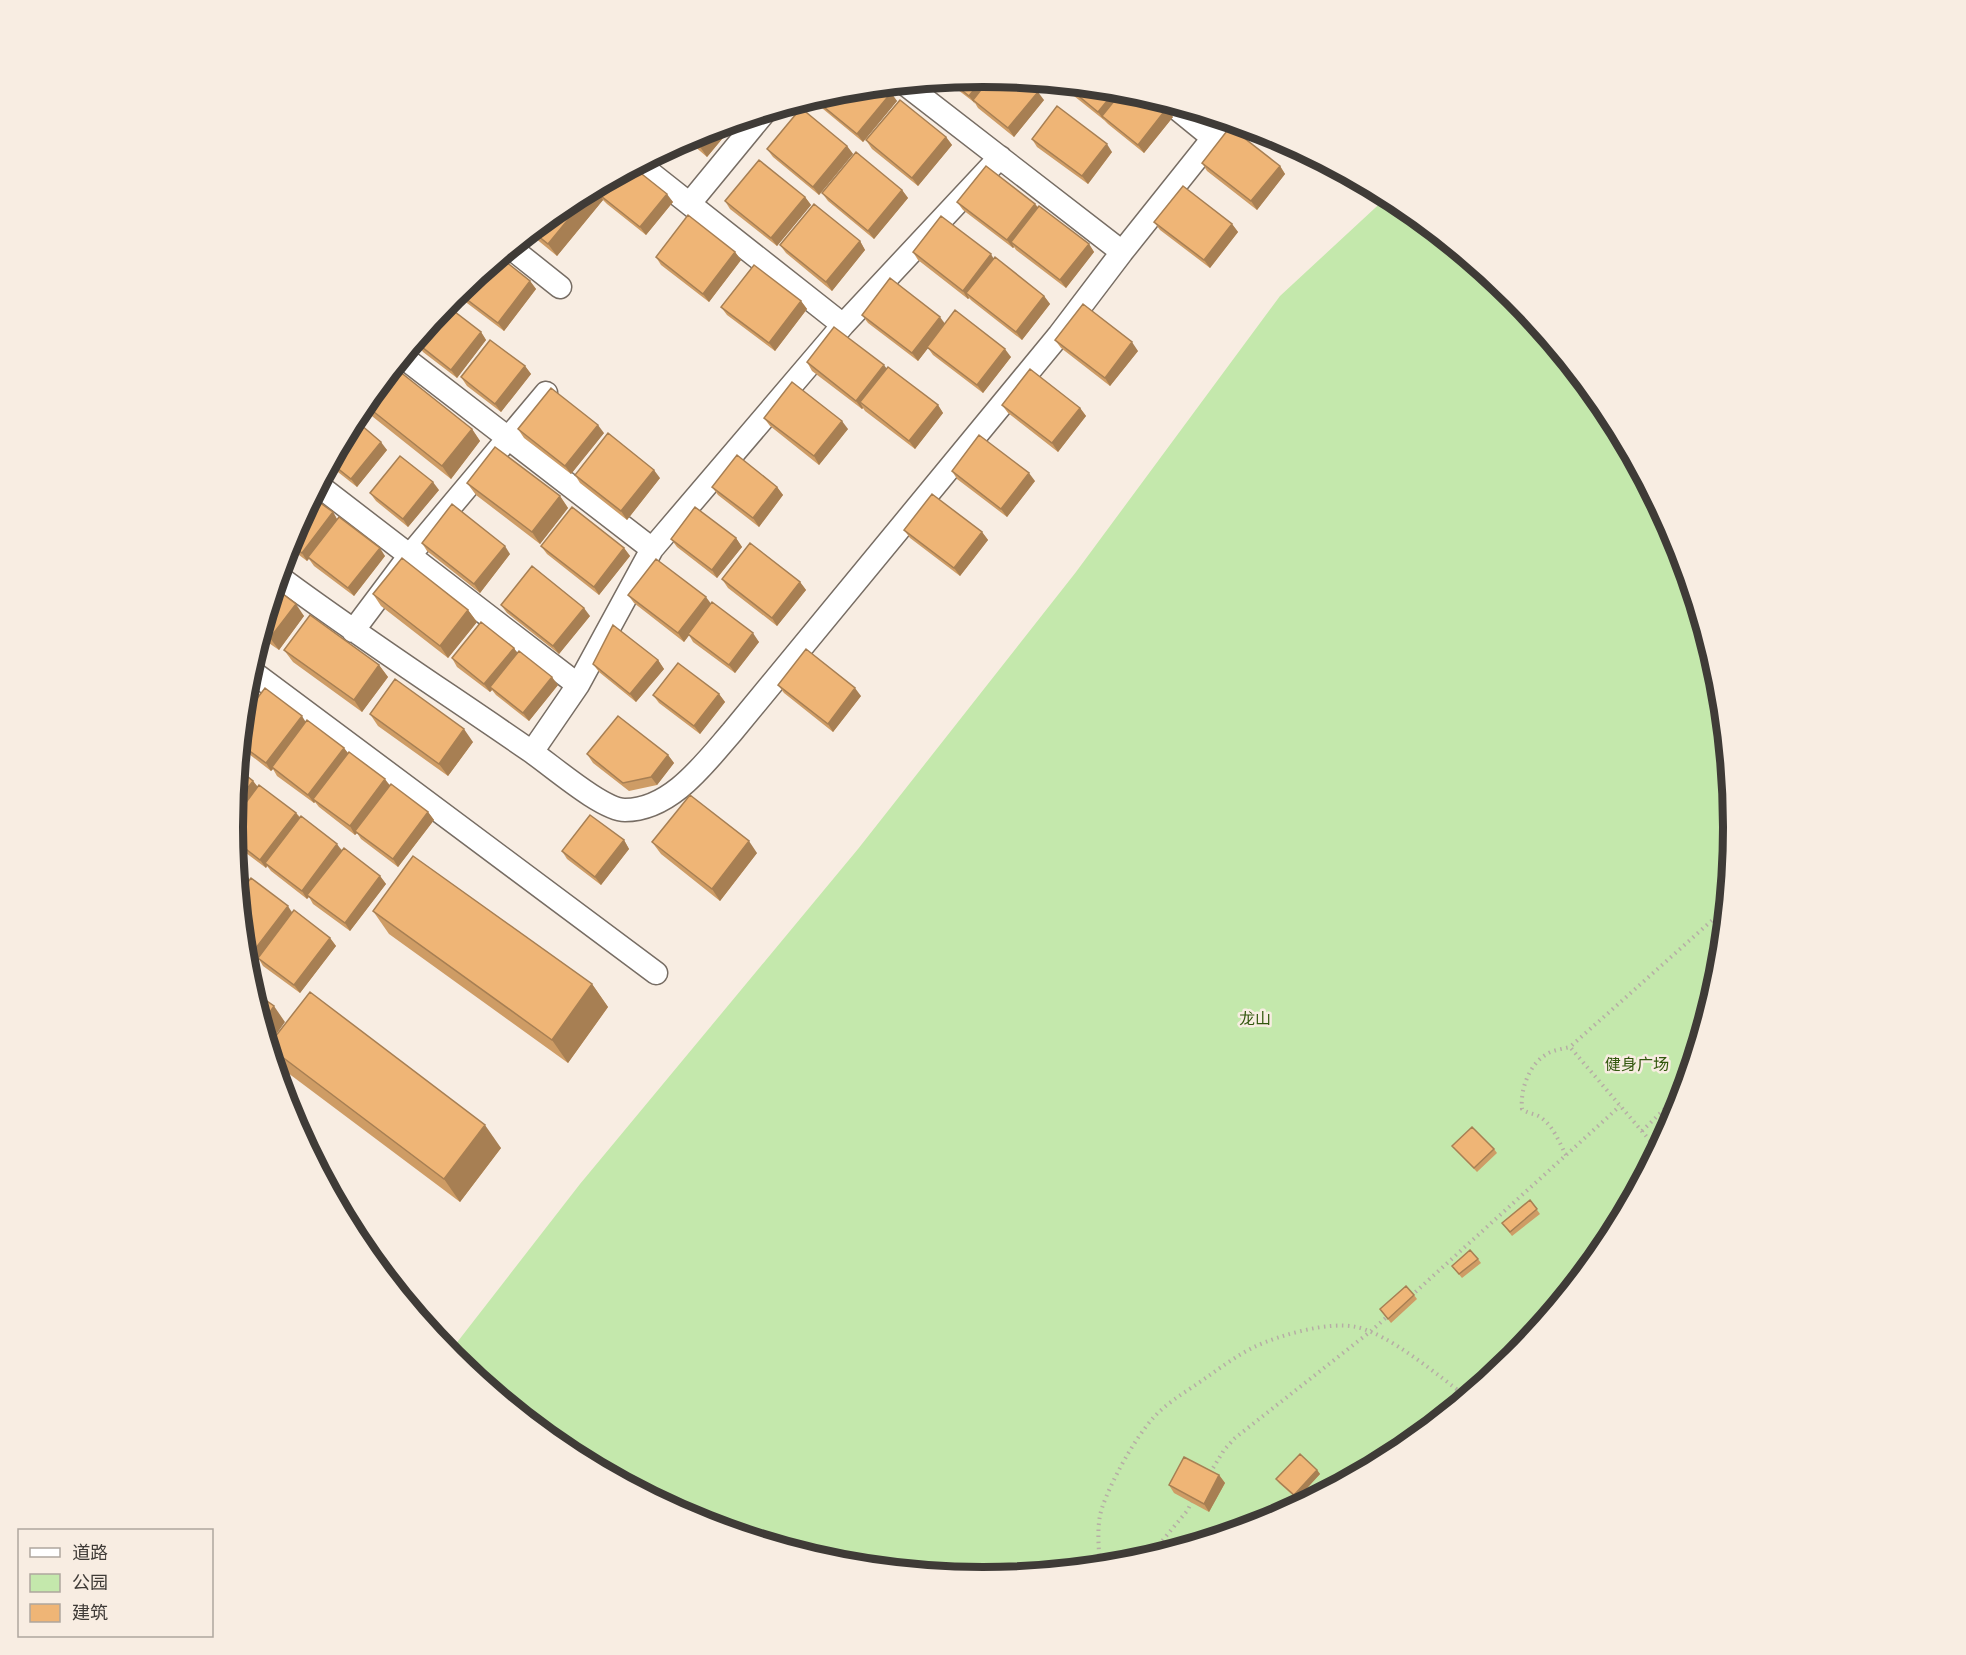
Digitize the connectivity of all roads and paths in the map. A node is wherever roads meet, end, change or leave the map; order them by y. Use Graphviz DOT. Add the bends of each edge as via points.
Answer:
graph roads {
  1 [pos="914,91"];
  2 [pos="1185,115"];
  3 [pos="756,123"];
  4 [pos="1224,127"];
  5 [pos="1213,138"];
  6 [pos="1000,158"];
  7 [pos="645,169"];
  8 [pos="690,203"];
  9 [pos="1122,252"];
  10 [pos="517,253"];
  11 [pos="560,287"];
  12 [pos="843,325"];
  13 [pos="408,361"];
  14 [pos="546,393"];
  15 [pos="509,439"];
  16 [pos="324,490"];
  17 [pos="652,549"];
  18 [pos="410,555"];
  19 [pos="285,581"];
  20 [pos="353,631"];
  21 [pos="259,676"];
  22 [pos="578,685"];
  23 [pos="531,752"];
  24 [pos="1718,915"];
  25 [pos="656,973"];
  26 [pos="1570,1047"];
  27 [pos="1670,1104"];
  28 [pos="1620,1106"];
  29 [pos="1642,1131"];
  30 [pos="1652,1143"];
  31 [pos="1566,1155"];
  32 [pos="1407,1299"];
  33 [pos="1398,1307"];
  34 [pos="1371,1331"];
  35 [pos="1461,1392"];
  36 [pos="1208,1476"];
  37 [pos="1197,1494"];
  38 [pos="1157,1547"];
  39 [pos="1100,1559"];
  1 -- 6 [label="street"];
  2 -- 5 [label="street"];
  3 -- 8 [label="street"];
  4 -- 5 [label="street"];
  5 -- 9 [label="street"];
  6 -- 9 [label="street"];
  6 -- 12 [label="street"];
  7 -- 8 [label="street"];
  8 -- 12 [label="street"];
  9 -- 23 [label="street" via="1059,335 692,778 653,805 623,810 591,796"];
  10 -- 11 [label="street"];
  12 -- 17 [label="street"];
  13 -- 15 [label="street"];
  14 -- 15 [label="street"];
  15 -- 17 [label="street"];
  15 -- 18 [label="street"];
  16 -- 18 [label="street"];
  17 -- 22 [label="street"];
  18 -- 20 [label="street"];
  18 -- 22 [label="street"];
  19 -- 20 [label="street"];
  20 -- 23 [label="street"];
  21 -- 25 [label="street"];
  22 -- 23 [label="street"];
  24 -- 26 [label="path"];
  26 -- 28 [label="path"];
  26 -- 31 [label="path" via="1539,1059 1521,1100 1526,1113 1547,1123"];
  27 -- 29 [label="path"];
  28 -- 29 [label="path"];
  28 -- 31 [label="path"];
  29 -- 30 [label="path"];
  31 -- 32 [label="path"];
  33 -- 34 [label="path"];
  34 -- 35 [label="path"];
  34 -- 36 [label="path" via="1235,1438"];
  34 -- 39 [label="path" via="1354,1326 1318,1328 1272,1340 1255,1347 1155,1416 1135,1441 1101,1509"];
  37 -- 38 [label="path"];
}
